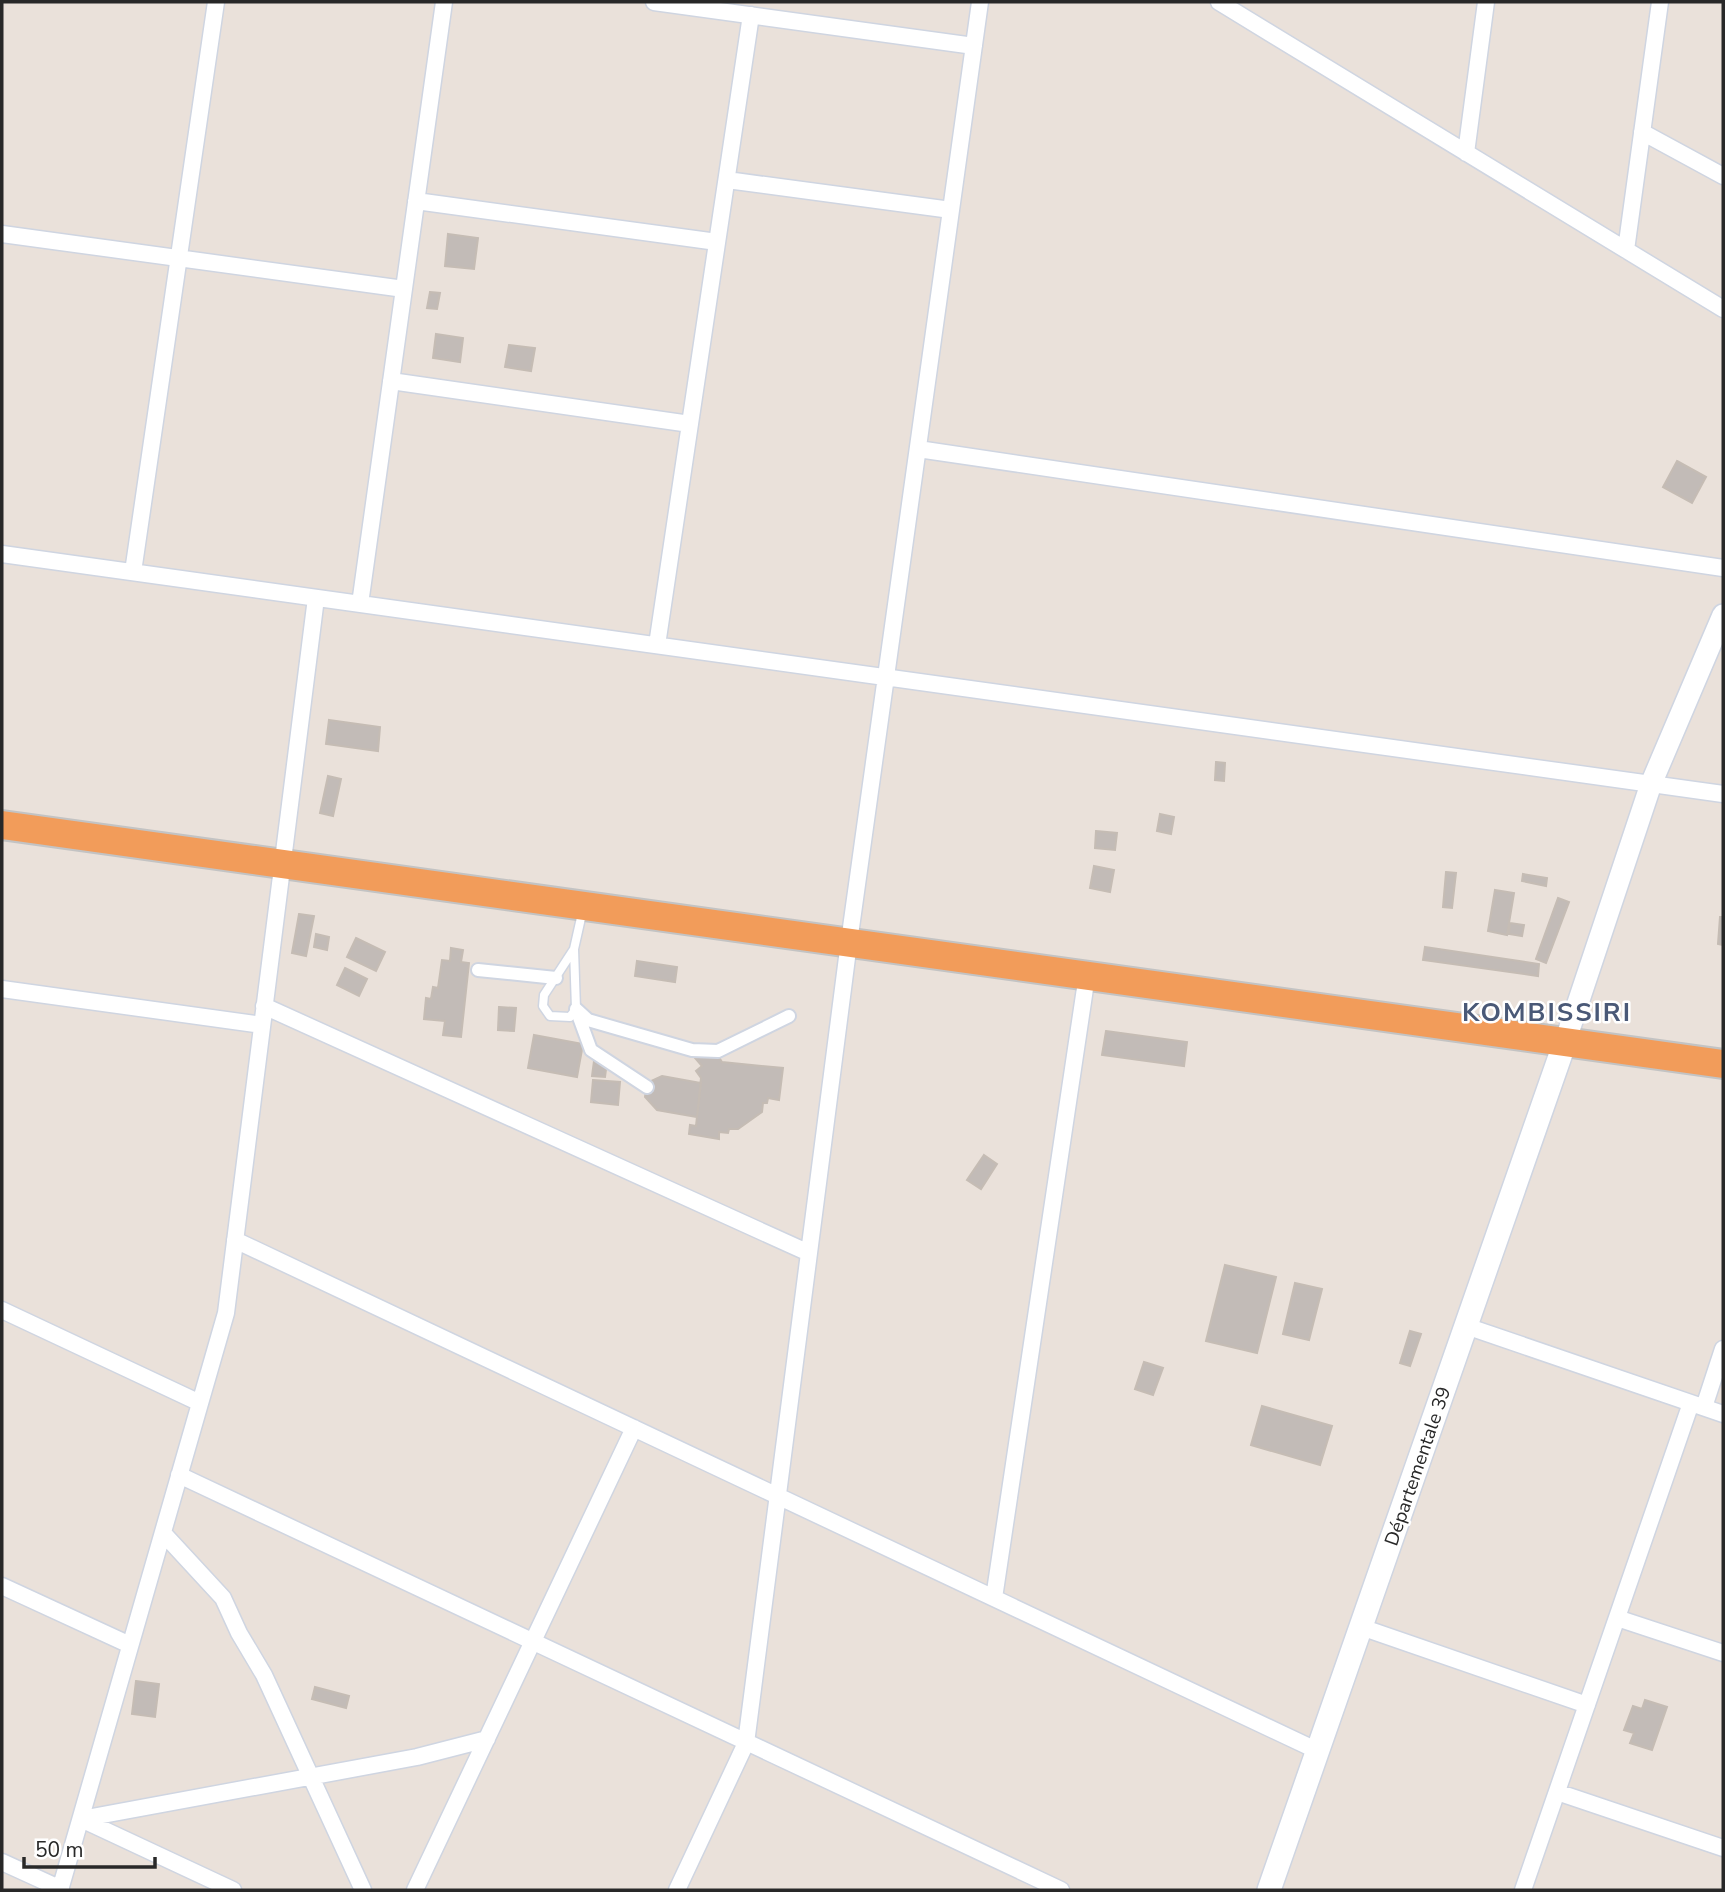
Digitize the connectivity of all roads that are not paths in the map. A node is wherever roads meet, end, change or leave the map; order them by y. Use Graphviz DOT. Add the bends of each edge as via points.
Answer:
graph roads {
  1 [pos="216,2"];
  2 [pos="444,2"];
  3 [pos="654,2"];
  4 [pos="980,2"];
  5 [pos="1219,2"];
  6 [pos="1486,2"];
  7 [pos="1660,2"];
  8 [pos="751,15"];
  9 [pos="974,46"];
  10 [pos="1642,132"];
  11 [pos="1466,153"];
  12 [pos="1723,176"];
  13 [pos="727,180"];
  14 [pos="416,201"];
  15 [pos="951,210"];
  16 [pos="2,234"];
  17 [pos="717,242"];
  18 [pos="1626,250"];
  19 [pos="179,258"];
  20 [pos="404,289"];
  21 [pos="1723,310"];
  22 [pos="391,381"];
  23 [pos="690,424"];
  24 [pos="918,449"];
  25 [pos="2,554"];
  26 [pos="1723,568"];
  27 [pos="133,572"];
  28 [pos="316,598"];
  29 [pos="360,604"];
  30 [pos="1723,615"];
  31 [pos="657,645"];
  32 [pos="886,677"];
  33 [pos="1651,784"];
  34 [pos="1723,794"];
  35 [pos="2,825"];
  36 [pos="282,864"];
  37 [pos="584,906"];
  38 [pos="849,942"];
  39 [pos="574,949"];
  40 [pos="478,970"];
  41 [pos="1087,975"];
  42 [pos="556,978"];
  43 [pos="2,989"];
  44 [pos="264,1006"];
  45 [pos="576,1009"];
  46 [pos="789,1016"];
  47 [pos="262,1025"];
  48 [pos="1565,1042"];
  49 [pos="1723,1063"];
  50 [pos="647,1087"];
  51 [pos="235,1240"];
  52 [pos="809,1253"];
  53 [pos="2,1310"];
  54 [pos="1466,1326"];
  55 [pos="1723,1349"];
  56 [pos="200,1403"];
  57 [pos="1697,1405"];
  58 [pos="1723,1414"];
  59 [pos="634,1428"];
  60 [pos="179,1475"];
  61 [pos="778,1496"];
  62 [pos="163,1533"];
  63 [pos="2,1586"];
  64 [pos="994,1598"];
  65 [pos="1616,1618"];
  66 [pos="1361,1627"];
  67 [pos="533,1642"];
  68 [pos="130,1645"];
  69 [pos="1723,1653"];
  70 [pos="1587,1705"];
  71 [pos="487,1739"];
  72 [pos="746,1743"];
  73 [pos="1318,1751"];
  74 [pos="310,1777"];
  75 [pos="1557,1792"];
  76 [pos="81,1819"];
  77 [pos="1723,1848"];
  78 [pos="2,1862"];
  79 [pos="61,1890"];
  80 [pos="233,1890"];
  81 [pos="363,1890"];
  82 [pos="415,1890"];
  83 [pos="677,1890"];
  84 [pos="1061,1890"];
  85 [pos="1269,1890"];
  86 [pos="1523,1890"];
  1 -- 19 [label="street"];
  2 -- 14 [label="street"];
  3 -- 8 [label="street"];
  4 -- 9 [label="street"];
  5 -- 11 [label="street"];
  6 -- 11 [label="street"];
  7 -- 10 [label="street"];
  8 -- 9 [label="street"];
  8 -- 13 [label="street"];
  9 -- 15 [label="street"];
  10 -- 12 [label="street"];
  10 -- 18 [label="street"];
  11 -- 18 [label="street"];
  13 -- 15 [label="street"];
  13 -- 17 [label="street"];
  14 -- 17 [label="street"];
  14 -- 20 [label="street"];
  15 -- 24 [label="street"];
  16 -- 19 [label="street"];
  17 -- 23 [label="street"];
  18 -- 21 [label="street"];
  19 -- 20 [label="street"];
  19 -- 27 [label="street"];
  20 -- 22 [label="street"];
  22 -- 23 [label="street"];
  22 -- 29 [label="street"];
  23 -- 31 [label="street"];
  24 -- 26 [label="street"];
  24 -- 32 [label="street"];
  25 -- 27 [label="street"];
  27 -- 28 [label="street"];
  28 -- 29 [label="street"];
  28 -- 36 [label="street"];
  29 -- 31 [label="street"];
  30 -- 33 [label="street"];
  31 -- 32 [label="street"];
  32 -- 33 [label="street"];
  32 -- 38 [label="street"];
  33 -- 34 [label="street"];
  33 -- 48 [label="street"];
  35 -- 36 [label="highway"];
  36 -- 37 [label="highway"];
  36 -- 44 [label="street"];
  37 -- 38 [label="highway"];
  37 -- 39 [label="lane"];
  38 -- 41 [label="highway"];
  38 -- 52 [label="street"];
  39 -- 42 [label="lane"];
  39 -- 45 [label="lane"];
  40 -- 42 [label="street"];
  41 -- 48 [label="highway"];
  41 -- 64 [label="street"];
  42 -- 45 [label="lane" via="544,995 543,1006 550,1016 563,1018"];
  43 -- 47 [label="street"];
  44 -- 47 [label="street"];
  44 -- 52 [label="street"];
  45 -- 46 [label="street" via="601,1024 692,1050 718,1051"];
  45 -- 50 [label="street" via="591,1050"];
  47 -- 51 [label="street"];
  48 -- 49 [label="highway"];
  48 -- 54 [label="main road, Départementale 39"];
  51 -- 56 [label="street" via="226,1314"];
  51 -- 59 [label="street"];
  52 -- 61 [label="street"];
  53 -- 56 [label="street"];
  54 -- 57 [label="street"];
  54 -- 66 [label="main road, Départementale 39"];
  55 -- 57 [label="street"];
  56 -- 60 [label="street"];
  57 -- 58 [label="street"];
  57 -- 65 [label="street"];
  59 -- 61 [label="street"];
  59 -- 67 [label="street"];
  60 -- 62 [label="street"];
  60 -- 67 [label="street"];
  61 -- 64 [label="street"];
  61 -- 72 [label="street"];
  62 -- 68 [label="street"];
  62 -- 74 [label="street" via="223,1598"];
  63 -- 68 [label="street"];
  64 -- 73 [label="street"];
  65 -- 69 [label="street"];
  65 -- 70 [label="street"];
  66 -- 70 [label="street"];
  66 -- 73 [label="main road, Départementale 39"];
  67 -- 71 [label="street"];
  67 -- 72 [label="street"];
  68 -- 76 [label="street"];
  70 -- 75 [label="street"];
  71 -- 74 [label="street" via="416,1758"];
  71 -- 82 [label="street"];
  72 -- 83 [label="street"];
  72 -- 84 [label="street"];
  73 -- 85 [label="main road, Départementale 39"];
  74 -- 76 [label="street"];
  74 -- 81 [label="street"];
  75 -- 77 [label="street"];
  75 -- 86 [label="street"];
  76 -- 79 [label="street"];
  76 -- 80 [label="street"];
  78 -- 79 [label="street"];
}
